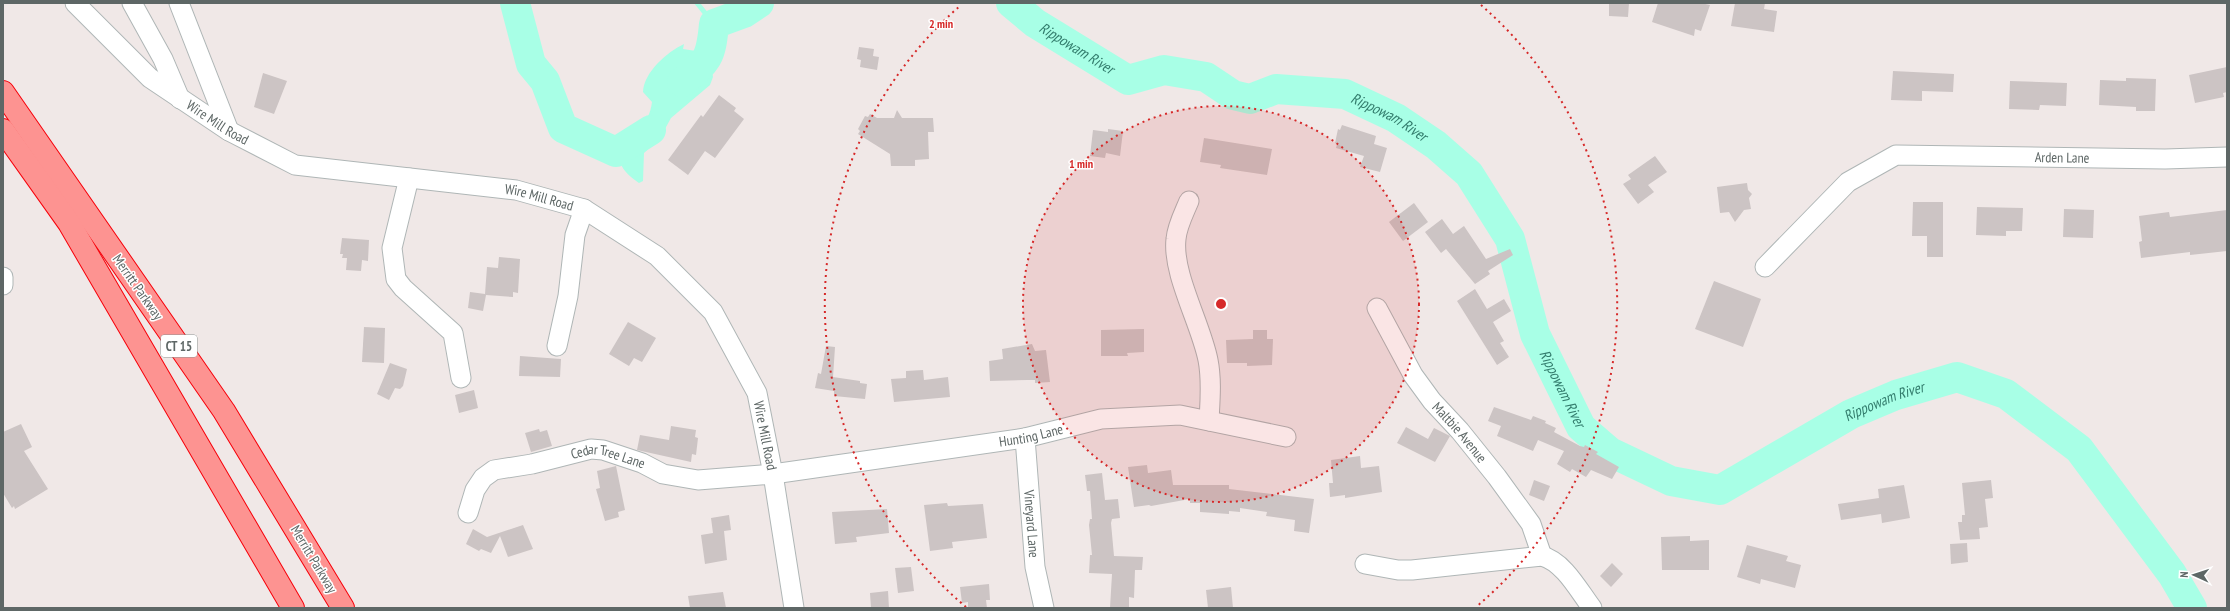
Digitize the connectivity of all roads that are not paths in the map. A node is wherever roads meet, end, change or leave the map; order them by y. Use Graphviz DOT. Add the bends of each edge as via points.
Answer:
graph roads {
  1 [pos="75,3"];
  2 [pos="132,3"];
  3 [pos="179,3"];
  4 [pos="3,92"];
  5 [pos="181,100"];
  6 [pos="3,130"];
  7 [pos="229,131"];
  8 [pos="2227,157"];
  9 [pos="409,178"];
  10 [pos="1189,201"];
  11 [pos="584,209"];
  12 [pos="1765,267"];
  13 [pos="3,277"];
  14 [pos="3,285"];
  15 [pos="1377,308"];
  16 [pos="557,346"];
  17 [pos="461,378"];
  18 [pos="1209,421"];
  19 [pos="1286,437"];
  20 [pos="1025,438"];
  21 [pos="773,474"];
  22 [pos="468,513"];
  23 [pos="1542,556"];
  24 [pos="1365,564"];
  25 [pos="290,605"];
  26 [pos="343,608"];
  27 [pos="794,608"];
  28 [pos="1044,608"];
  29 [pos="1592,608"];
  1 -- 5 [label="street, Wire Mill Road" via="150,78"];
  2 -- 5 [label="street" via="163,59"];
  3 -- 7 [label="street"];
  4 -- 26 [label="highway, Merritt Parkway / CT 15" via="224,411"];
  5 -- 7 [label="street, Wire Mill Road"];
  6 -- 25 [label="highway, Merritt Parkway / CT 15" via="69,223"];
  7 -- 9 [label="street, Wire Mill Road" via="295,165"];
  8 -- 12 [label="street, Arden Lane" via="2165,160 1896,155 1848,182"];
  9 -- 11 [label="street, Wire Mill Road" via="516,190"];
  9 -- 17 [label="street" via="392,248 396,278 403,288 453,333"];
  10 -- 18 [label="street" via="1176,238 1176,253 1180,274 1198,322 1208,361 1211,389"];
  11 -- 16 [label="street" via="575,235 568,296"];
  11 -- 21 [label="street, Wire Mill Road" via="657,256 713,312 757,393"];
  13 -- 14 [label="street"];
  15 -- 23 [label="street, Maltbie Avenue" via="1413,375 1432,401 1497,476 1530,524"];
  18 -- 19 [label="street, Hunting Lane"];
  18 -- 20 [label="street, Hunting Lane" via="1180,415 1101,419"];
  20 -- 21 [label="street, Hunting Lane"];
  20 -- 28 [label="street, Vineyard Lane" via="1035,567"];
  21 -- 22 [label="street, Cedar Tree Lane" via="698,480 676,478 603,450 590,449 532,464 494,470 483,478 475,490"];
  21 -- 27 [label="street, Wire Mill Road"];
  23 -- 24 [label="street" via="1412,570"];
  23 -- 29 [label="street" via="1551,558 1566,573"];
}
